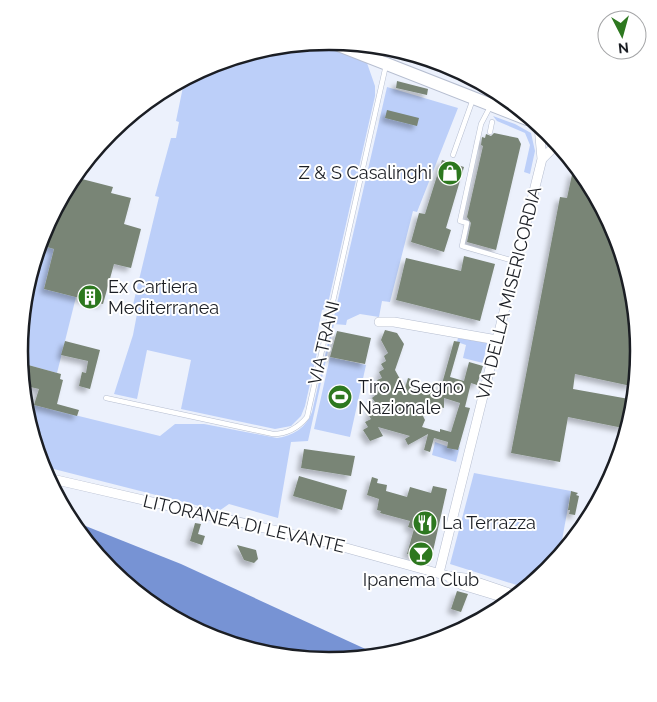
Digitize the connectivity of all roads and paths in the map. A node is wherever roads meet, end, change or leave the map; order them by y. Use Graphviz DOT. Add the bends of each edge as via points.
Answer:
graph roads {
  1 [pos="356,52"];
  2 [pos="387,64"];
  3 [pos="474,98"];
  4 [pos="491,104"];
  5 [pos="514,113"];
  6 [pos="492,122"];
  7 [pos="490,132"];
  8 [pos="540,137"];
  9 [pos="552,149"];
  10 [pos="454,155"];
  11 [pos="542,159"];
  12 [pos="517,262"];
  13 [pos="379,322"];
  14 [pos="497,340"];
  15 [pos="106,398"];
  16 [pos="57,480"];
  17 [pos="443,575"];
  18 [pos="508,593"];
  19 [pos="502,597"];
  1 -- 2 [label="main road"];
  2 -- 3 [label="main road"];
  2 -- 15 [label="lane, VIA TRANI" via="307,417 288,432 273,434"];
  3 -- 4 [label="main road"];
  3 -- 10 [label="lane"];
  4 -- 5 [label="main road"];
  4 -- 12 [label="lane" via="481,124 460,221 467,223 462,246"];
  6 -- 7 [label="lane"];
  8 -- 11 [label="street, VIA DELLA MISERICORDIA"];
  9 -- 11 [label="street"];
  11 -- 12 [label="street, VIA DELLA MISERICORDIA"];
  12 -- 14 [label="street, VIA DELLA MISERICORDIA"];
  13 -- 14 [label="street"];
  14 -- 17 [label="street, VIA DELLA MISERICORDIA"];
  16 -- 17 [label="street, LITORANEA DI LEVANTE" via="321,541"];
  17 -- 18 [label="street" via="465,578"];
  17 -- 19 [label="street" via="462,585"];
}
